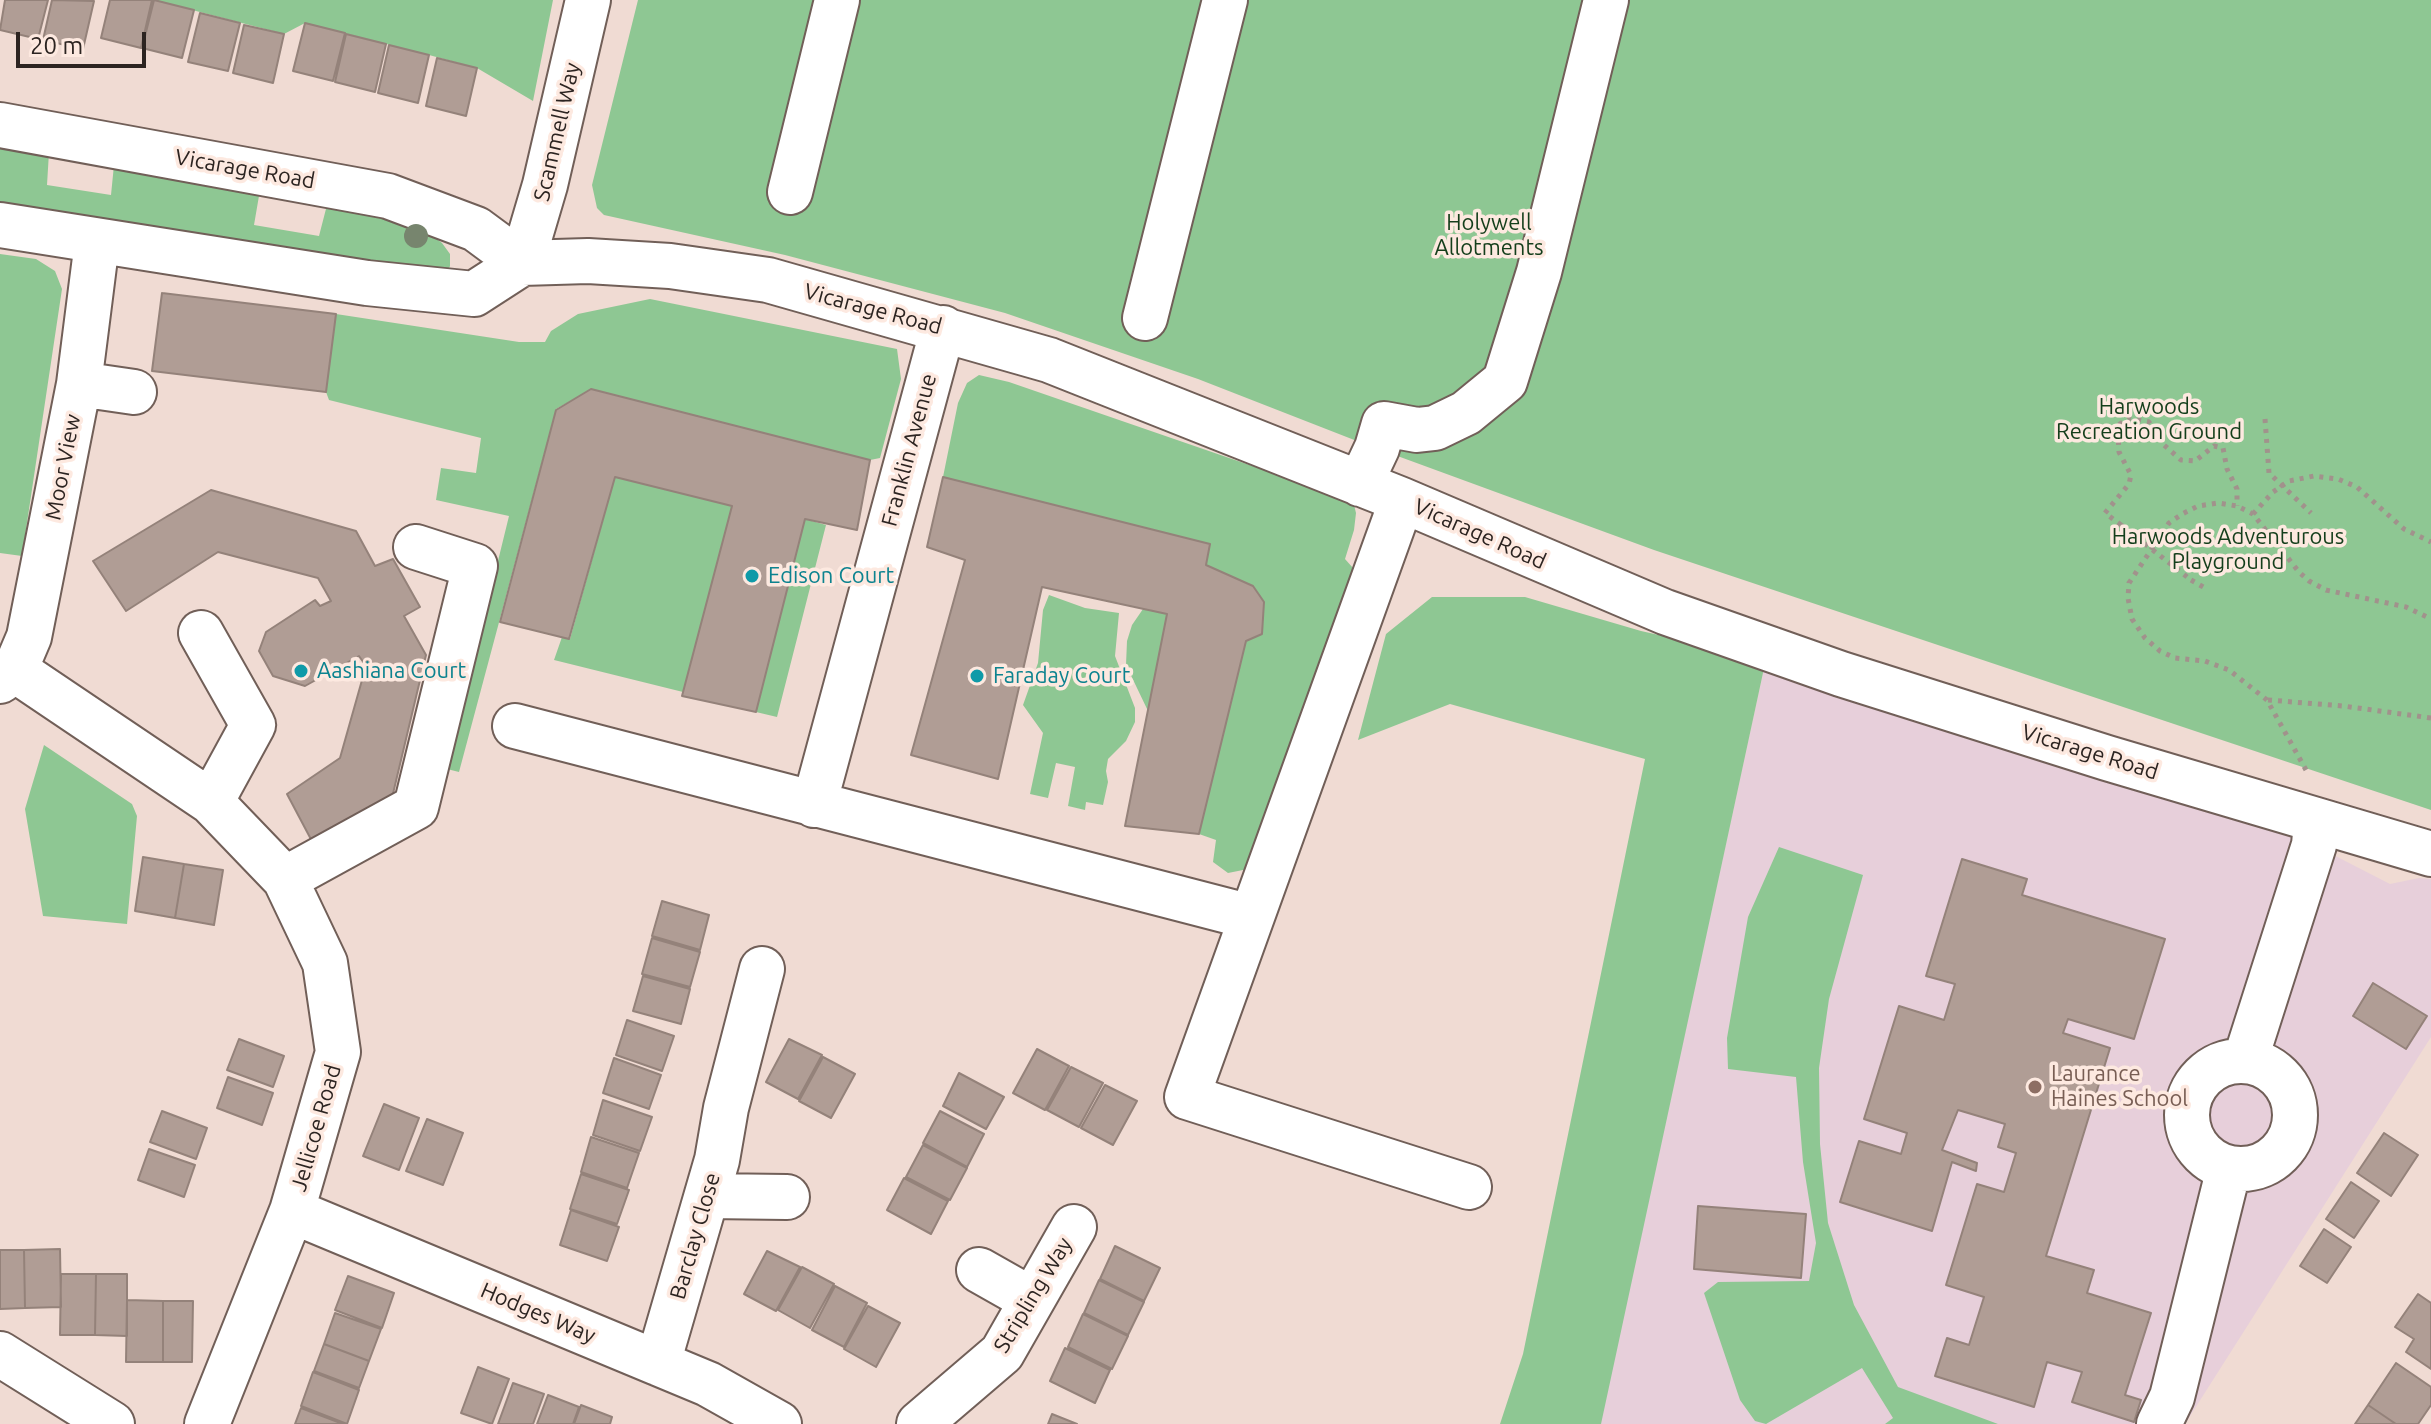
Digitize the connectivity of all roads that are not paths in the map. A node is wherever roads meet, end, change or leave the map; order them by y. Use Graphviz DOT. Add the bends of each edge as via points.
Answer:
graph roads {
  1 [pos="588,0"];
  2 [pos="837,0"];
  3 [pos="1225,0"];
  4 [pos="1606,0"];
  5 [pos="0,125"];
  6 [pos="790,192"];
  7 [pos="0,225"];
  8 [pos="97,242"];
  9 [pos="522,263"];
  10 [pos="1145,318"];
  11 [pos="943,328"];
  12 [pos="79,384"];
  13 [pos="134,392"];
  14 [pos="1360,484"];
  15 [pos="1402,500"];
  16 [pos="416,547"];
  17 [pos="201,633"];
  18 [pos="8,675"];
  19 [pos="515,726"];
  20 [pos="211,802"];
  21 [pos="814,805"];
  22 [pos="2316,822"];
  23 [pos="2431,854"];
  24 [pos="285,879"];
  25 [pos="1251,917"];
  26 [pos="762,969"];
  27 [pos="2245,1061"];
  28 [pos="2229,1168"];
  29 [pos="1469,1187"];
  30 [pos="707,1196"];
  31 [pos="787,1197"];
  32 [pos="292,1211"];
  33 [pos="1074,1227"];
  34 [pos="979,1270"];
  35 [pos="1032,1300"];
  36 [pos="0,1354"];
  37 [pos="658,1363"];
  38 [pos="112,1424"];
  39 [pos="207,1424"];
  40 [pos="779,1424"];
  41 [pos="919,1424"];
  42 [pos="2159,1424"];
  1 -- 9 [label="street, Scammell Way"];
  2 -- 6 [label="street"];
  3 -- 10 [label="street"];
  4 -- 14 [label="street" via="1539,272 1505,381 1466,413 1435,428 1384,424"];
  5 -- 9 [label="street, Vicarage Road" via="388,196 476,229"];
  7 -- 8 [label="street"];
  8 -- 9 [label="street" via="474,294"];
  8 -- 12 [label="street, Moor View"];
  9 -- 11 [label="street, Vicarage Road" via="670,266 768,280"];
  11 -- 14 [label="street, Vicarage Road" via="1049,360"];
  11 -- 21 [label="street, Franklin Avenue"];
  12 -- 13 [label="street"];
  12 -- 18 [label="street, Moor View" via="29,637"];
  14 -- 15 [label="street, Vicarage Road"];
  15 -- 22 [label="street, Vicarage Road" via="1665,612 1841,674"];
  15 -- 25 [label="street"];
  16 -- 24 [label="street" via="475,566 416,807"];
  17 -- 20 [label="street" via="253,725"];
  18 -- 20 [label="street, Jellicoe Road"];
  19 -- 21 [label="street"];
  20 -- 24 [label="street, Jellicoe Road"];
  21 -- 25 [label="street"];
  22 -- 23 [label="street, Vicarage Road"];
  22 -- 27 [label="street" via="2314,845"];
  24 -- 32 [label="street, Jellicoe Road" via="325,963 338,1052"];
  25 -- 29 [label="street" via="1187,1097"];
  26 -- 30 [label="street, Barclay Close"];
  27 -- 28 [label="street" via="2226,1062 2209,1071 2188,1102 2192,1139 2203,1155"];
  27 -- 28 [label="street" via="2280,1076 2296,1110 2294,1129 2273,1160 2256,1168"];
  28 -- 42 [label="street" via="2172,1397"];
  30 -- 31 [label="street"];
  30 -- 37 [label="street, Barclay Close"];
  32 -- 37 [label="street, Hodges Way"];
  32 -- 39 [label="street, Jellicoe Road"];
  33 -- 35 [label="street, Stripling Way"];
  34 -- 35 [label="street"];
  35 -- 41 [label="street, Stripling Way" via="1002,1353"];
  36 -- 38 [label="street"];
  37 -- 40 [label="street, Hodges Way"];
}
